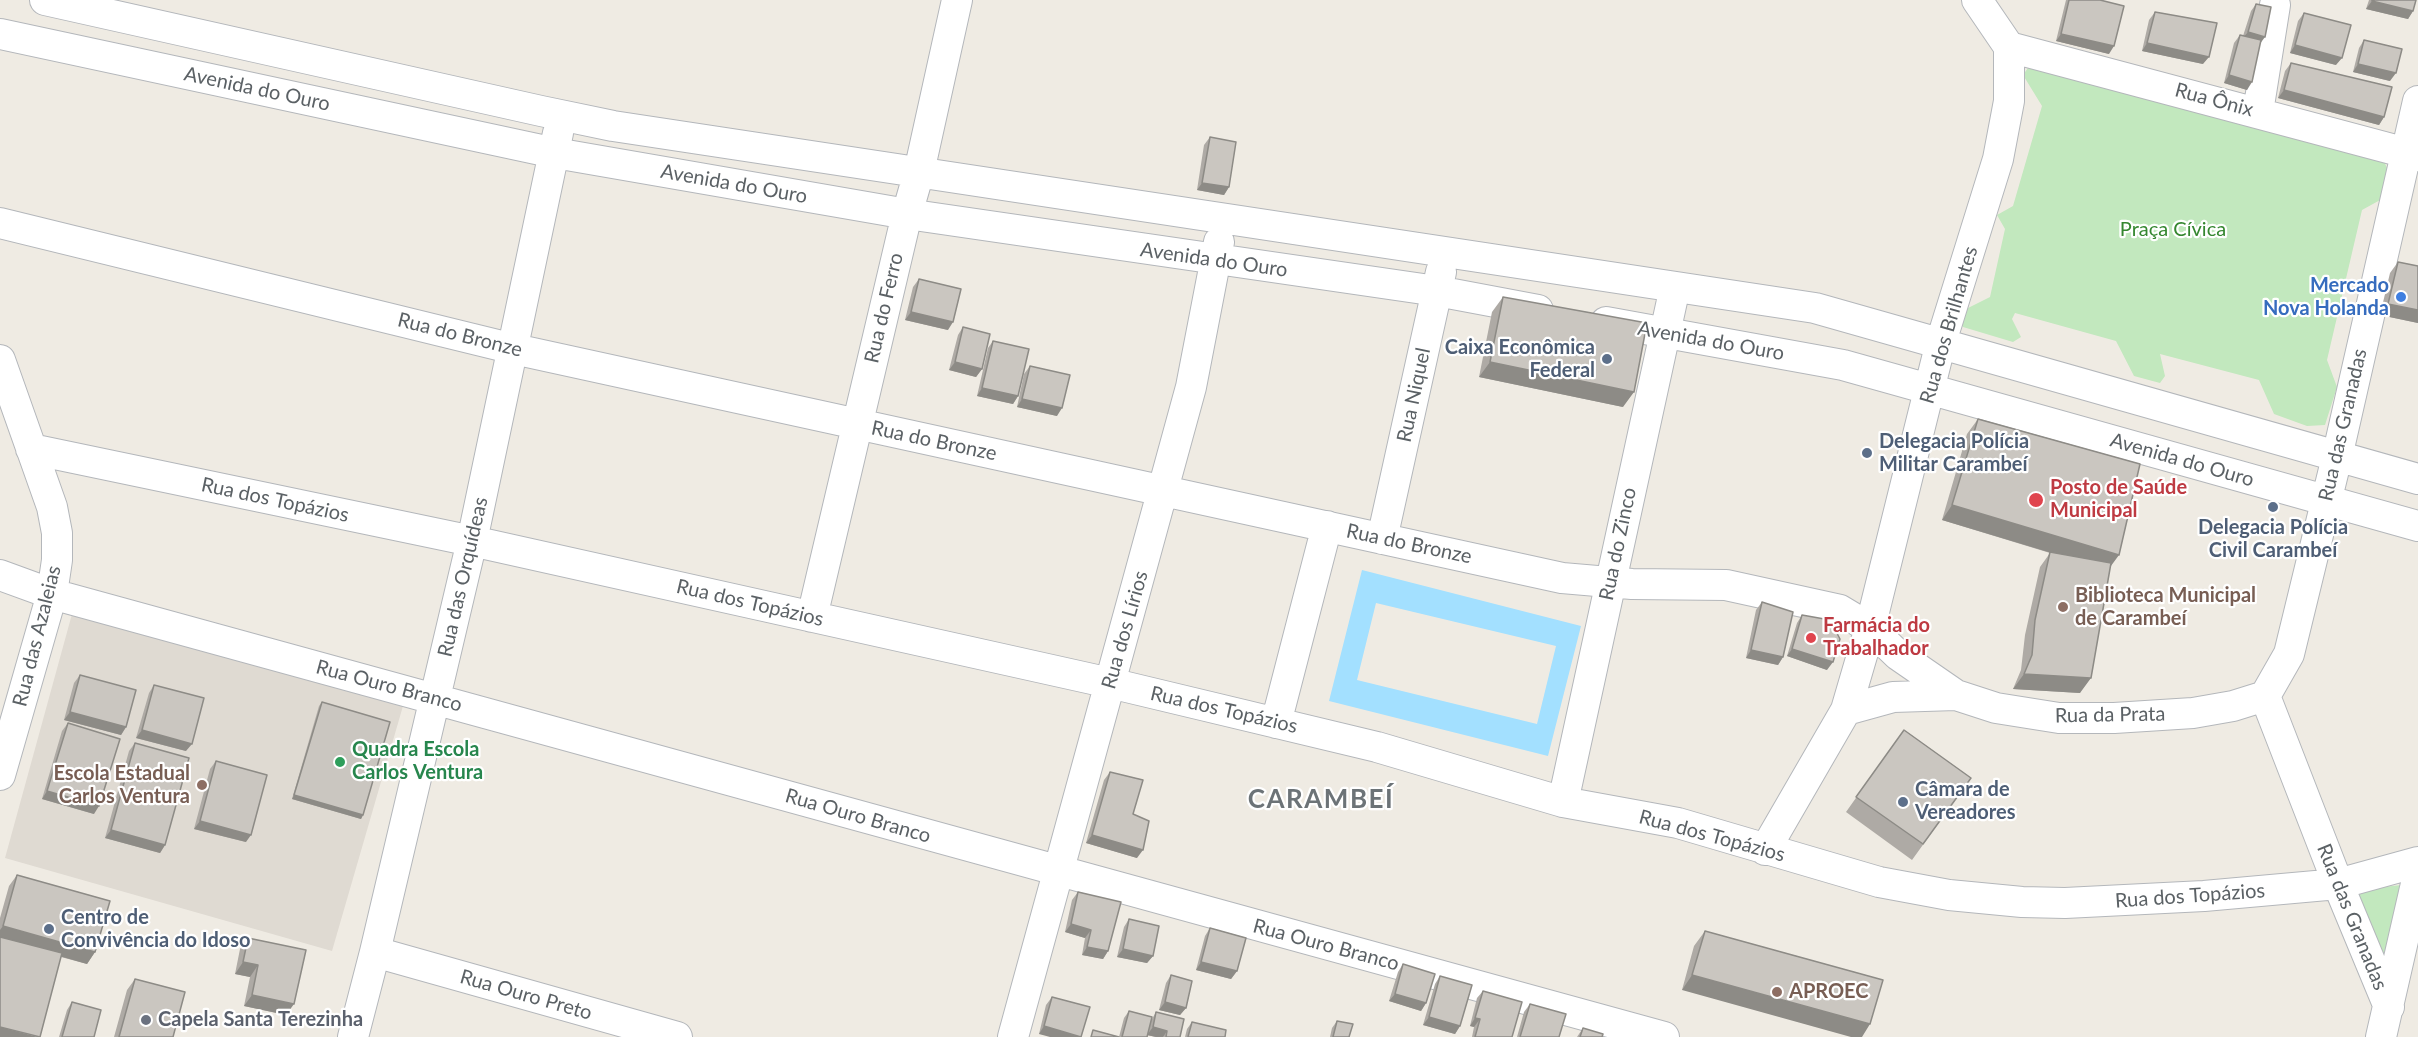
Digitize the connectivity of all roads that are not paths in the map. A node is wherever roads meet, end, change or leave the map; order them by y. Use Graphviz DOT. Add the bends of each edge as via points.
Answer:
graph roads {
  1 [pos="45,0"];
  2 [pos="957,0"];
  3 [pos="1977,0"];
  4 [pos="2275,5"];
  5 [pos="0,34"];
  6 [pos="2010,47"];
  7 [pos="2418,101"];
  8 [pos="2258,112"];
  9 [pos="560,115"];
  10 [pos="555,153"];
  11 [pos="2412,153"];
  12 [pos="919,172"];
  13 [pos="907,214"];
  14 [pos="1224,219"];
  15 [pos="0,223"];
  16 [pos="1445,252"];
  17 [pos="1215,260"];
  18 [pos="1675,287"];
  19 [pos="1437,291"];
  20 [pos="1664,333"];
  21 [pos="1941,342"];
  22 [pos="514,349"];
  23 [pos="0,360"];
  24 [pos="1930,389"];
  25 [pos="2172,409"];
  26 [pos="856,424"];
  27 [pos="31,449"];
  28 [pos="2161,454"];
  29 [pos="2337,457"];
  30 [pos="2418,479"];
  31 [pos="1164,490"];
  32 [pos="2326,500"];
  33 [pos="1327,526"];
  34 [pos="2418,526"];
  35 [pos="1382,539"];
  36 [pos="472,541"];
  37 [pos="0,575"];
  38 [pos="1610,582"];
  39 [pos="52,594"];
  40 [pos="812,617"];
  41 [pos="1870,628"];
  42 [pos="1110,683"];
  43 [pos="1956,695"];
  44 [pos="2265,696"];
  45 [pos="436,698"];
  46 [pos="1846,710"];
  47 [pos="1276,723"];
  48 [pos="0,775"];
  49 [pos="1563,802"];
  50 [pos="1765,850"];
  51 [pos="2418,862"];
  52 [pos="1057,871"];
  53 [pos="2418,875"];
  54 [pos="2338,885"];
  55 [pos="375,952"];
  56 [pos="2389,1007"];
  57 [pos="1653,1036"];
  58 [pos="353,1037"];
  59 [pos="677,1037"];
  60 [pos="1013,1037"];
  61 [pos="2381,1037"];
  1 -- 9 [label="street, Avenida do Ouro"];
  2 -- 12 [label="street, Rua do Ferro"];
  3 -- 6 [label="street"];
  4 -- 8 [label="street"];
  5 -- 10 [label="street, Avenida do Ouro"];
  6 -- 8 [label="street, Rua Ônix"];
  6 -- 21 [label="street, Rua dos Brilhantes" via="2008,101 1998,159"];
  7 -- 11 [label="street, Rua das Granadas"];
  8 -- 11 [label="street, Rua Ônix"];
  9 -- 10 [label="street, Rua das Orquídeas"];
  9 -- 12 [label="street, Avenida do Ouro"];
  10 -- 13 [label="street, Avenida do Ouro"];
  10 -- 22 [label="street, Rua das Orquídeas"];
  11 -- 29 [label="street, Rua das Granadas"];
  12 -- 13 [label="street, Rua do Ferro"];
  12 -- 14 [label="street, Avenida do Ouro"];
  13 -- 17 [label="street, Avenida do Ouro"];
  13 -- 26 [label="street, Rua do Ferro"];
  14 -- 16 [label="street, Avenida do Ouro"];
  14 -- 17 [label="street, Rua dos Lírios"];
  15 -- 22 [label="street, Rua do Bronze"];
  16 -- 18 [label="street, Avenida do Ouro"];
  16 -- 19 [label="street, Rua Niquel"];
  17 -- 19 [label="street, Avenida do Ouro"];
  17 -- 31 [label="street, Rua dos Lírios" via="1191,387"];
  18 -- 20 [label="street, Rua do Zinco"];
  18 -- 21 [label="street, Avenida do Ouro" via="1815,308"];
  19 -- 20 [label="street, Avenida do Ouro"];
  19 -- 35 [label="street, Rua Niquel"];
  20 -- 24 [label="street, Avenida do Ouro" via="1843,365"];
  20 -- 38 [label="street, Rua do Zinco"];
  21 -- 24 [label="street, Rua dos Brilhantes"];
  21 -- 25 [label="street, Avenida do Ouro"];
  22 -- 26 [label="street, Rua do Bronze"];
  22 -- 36 [label="street, Rua das Orquídeas"];
  23 -- 27 [label="street, Rua das Azaleias"];
  24 -- 28 [label="street, Avenida do Ouro"];
  24 -- 41 [label="street, Rua dos Brilhantes"];
  25 -- 28 [label="street"];
  25 -- 29 [label="street, Avenida do Ouro"];
  26 -- 31 [label="street, Rua do Bronze"];
  26 -- 40 [label="street, Rua do Ferro"];
  27 -- 36 [label="street, Rua dos Topázios"];
  27 -- 39 [label="street, Rua das Azaleias" via="57,533"];
  28 -- 32 [label="street, Avenida do Ouro"];
  29 -- 30 [label="street, Avenida do Ouro"];
  29 -- 32 [label="street, Rua das Granadas"];
  31 -- 33 [label="street, Rua do Bronze"];
  31 -- 42 [label="street, Rua dos Lírios"];
  32 -- 34 [label="street, Avenida do Ouro"];
  32 -- 44 [label="street, Rua das Granadas" via="2289,654"];
  33 -- 35 [label="street, Rua do Bronze"];
  33 -- 47 [label="street"];
  35 -- 38 [label="street, Rua do Bronze" via="1562,578"];
  36 -- 40 [label="street, Rua dos Topázios"];
  36 -- 45 [label="street, Rua das Orquídeas"];
  37 -- 39 [label="street, Rua Ouro Branco"];
  38 -- 41 [label="street, Rua do Bronze" via="1726,585 1840,610"];
  38 -- 49 [label="street, Rua do Zinco"];
  39 -- 45 [label="street, Rua Ouro Branco"];
  39 -- 48 [label="street, Rua das Azaleias"];
  40 -- 42 [label="street, Rua dos Topázios"];
  41 -- 43 [label="street, Rua da Prata" via="1898,655"];
  41 -- 46 [label="street, Rua dos Brilhantes"];
  42 -- 47 [label="street, Rua dos Topázios"];
  42 -- 52 [label="street, Rua dos Lírios"];
  43 -- 44 [label="street, Rua da Prata" via="2007,710 2058,718 2193,713"];
  43 -- 46 [label="street, Rua da Prata" via="1893,697"];
  44 -- 54 [label="street, Rua das Granadas"];
  45 -- 52 [label="street, Rua Ouro Branco"];
  45 -- 55 [label="street, Rua das Orquídeas"];
  46 -- 50 [label="street, Rua dos Brilhantes"];
  47 -- 49 [label="street, Rua dos Topázios" via="1377,747"];
  49 -- 50 [label="street, Rua dos Topázios" via="1678,823"];
  50 -- 54 [label="street, Rua dos Topázios" via="1879,882 1949,895 2022,902 2204,896"];
  51 -- 54 [label="street, Rua dos Topázios"];
  52 -- 57 [label="street, Rua Ouro Branco"];
  52 -- 60 [label="street, Rua dos Lírios"];
  53 -- 56 [label="street"];
  54 -- 56 [label="street, Rua das Granadas"];
  55 -- 58 [label="street, Rua das Orquídeas"];
  55 -- 59 [label="street, Rua Ouro Preto"];
  56 -- 61 [label="street"];
}
